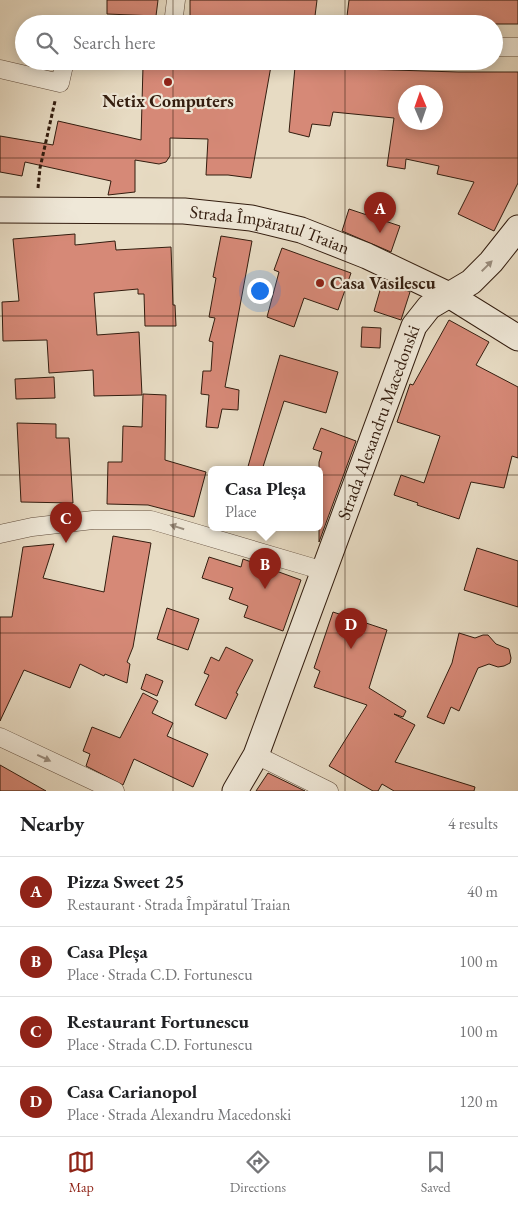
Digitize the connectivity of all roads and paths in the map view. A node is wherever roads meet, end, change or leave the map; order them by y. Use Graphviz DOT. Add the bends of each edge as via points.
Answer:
graph roads {
  1 [pos="176,0"];
  2 [pos="174,15"];
  3 [pos="503,47"];
  4 [pos="518,47"];
  5 [pos="0,69"];
  6 [pos="63,70"];
  7 [pos="60,83"];
  8 [pos="0,210"];
  9 [pos="36,210"];
  10 [pos="518,228"];
  11 [pos="449,295"];
  12 [pos="518,338"];
  13 [pos="0,534"];
  14 [pos="324,571"];
  15 [pos="0,737"];
  16 [pos="256,755"];
  17 [pos="115,791"];
  18 [pos="235,791"];
  19 [pos="329,791"];
  1 -- 2 [label="street"];
  3 -- 4 [label="street"];
  5 -- 7 [label="street"];
  6 -- 7 [label="street"];
  7 -- 9 [label="path" via="40,168"];
  8 -- 9 [label="street, Strada Împăratul Traian"];
  9 -- 11 [label="street, Strada Împăratul Traian" via="184,211 251,218 309,233"];
  11 -- 10 [label="street, Strada Alexandru Macedonski, one-way" via="485,269"];
  11 -- 12 [label="street, Strada Împăratul Traian"];
  11 -- 14 [label="street, Strada Alexandru Macedonski" via="429,307 414,326"];
  14 -- 13 [label="street, one-way" via="151,520 93,520"];
  14 -- 16 [label="street, Strada Alexandru Macedonski"];
  15 -- 17 [label="street, one-way"];
  16 -- 18 [label="street, Strada Alexandru Macedonski"];
  16 -- 19 [label="street"];
}
